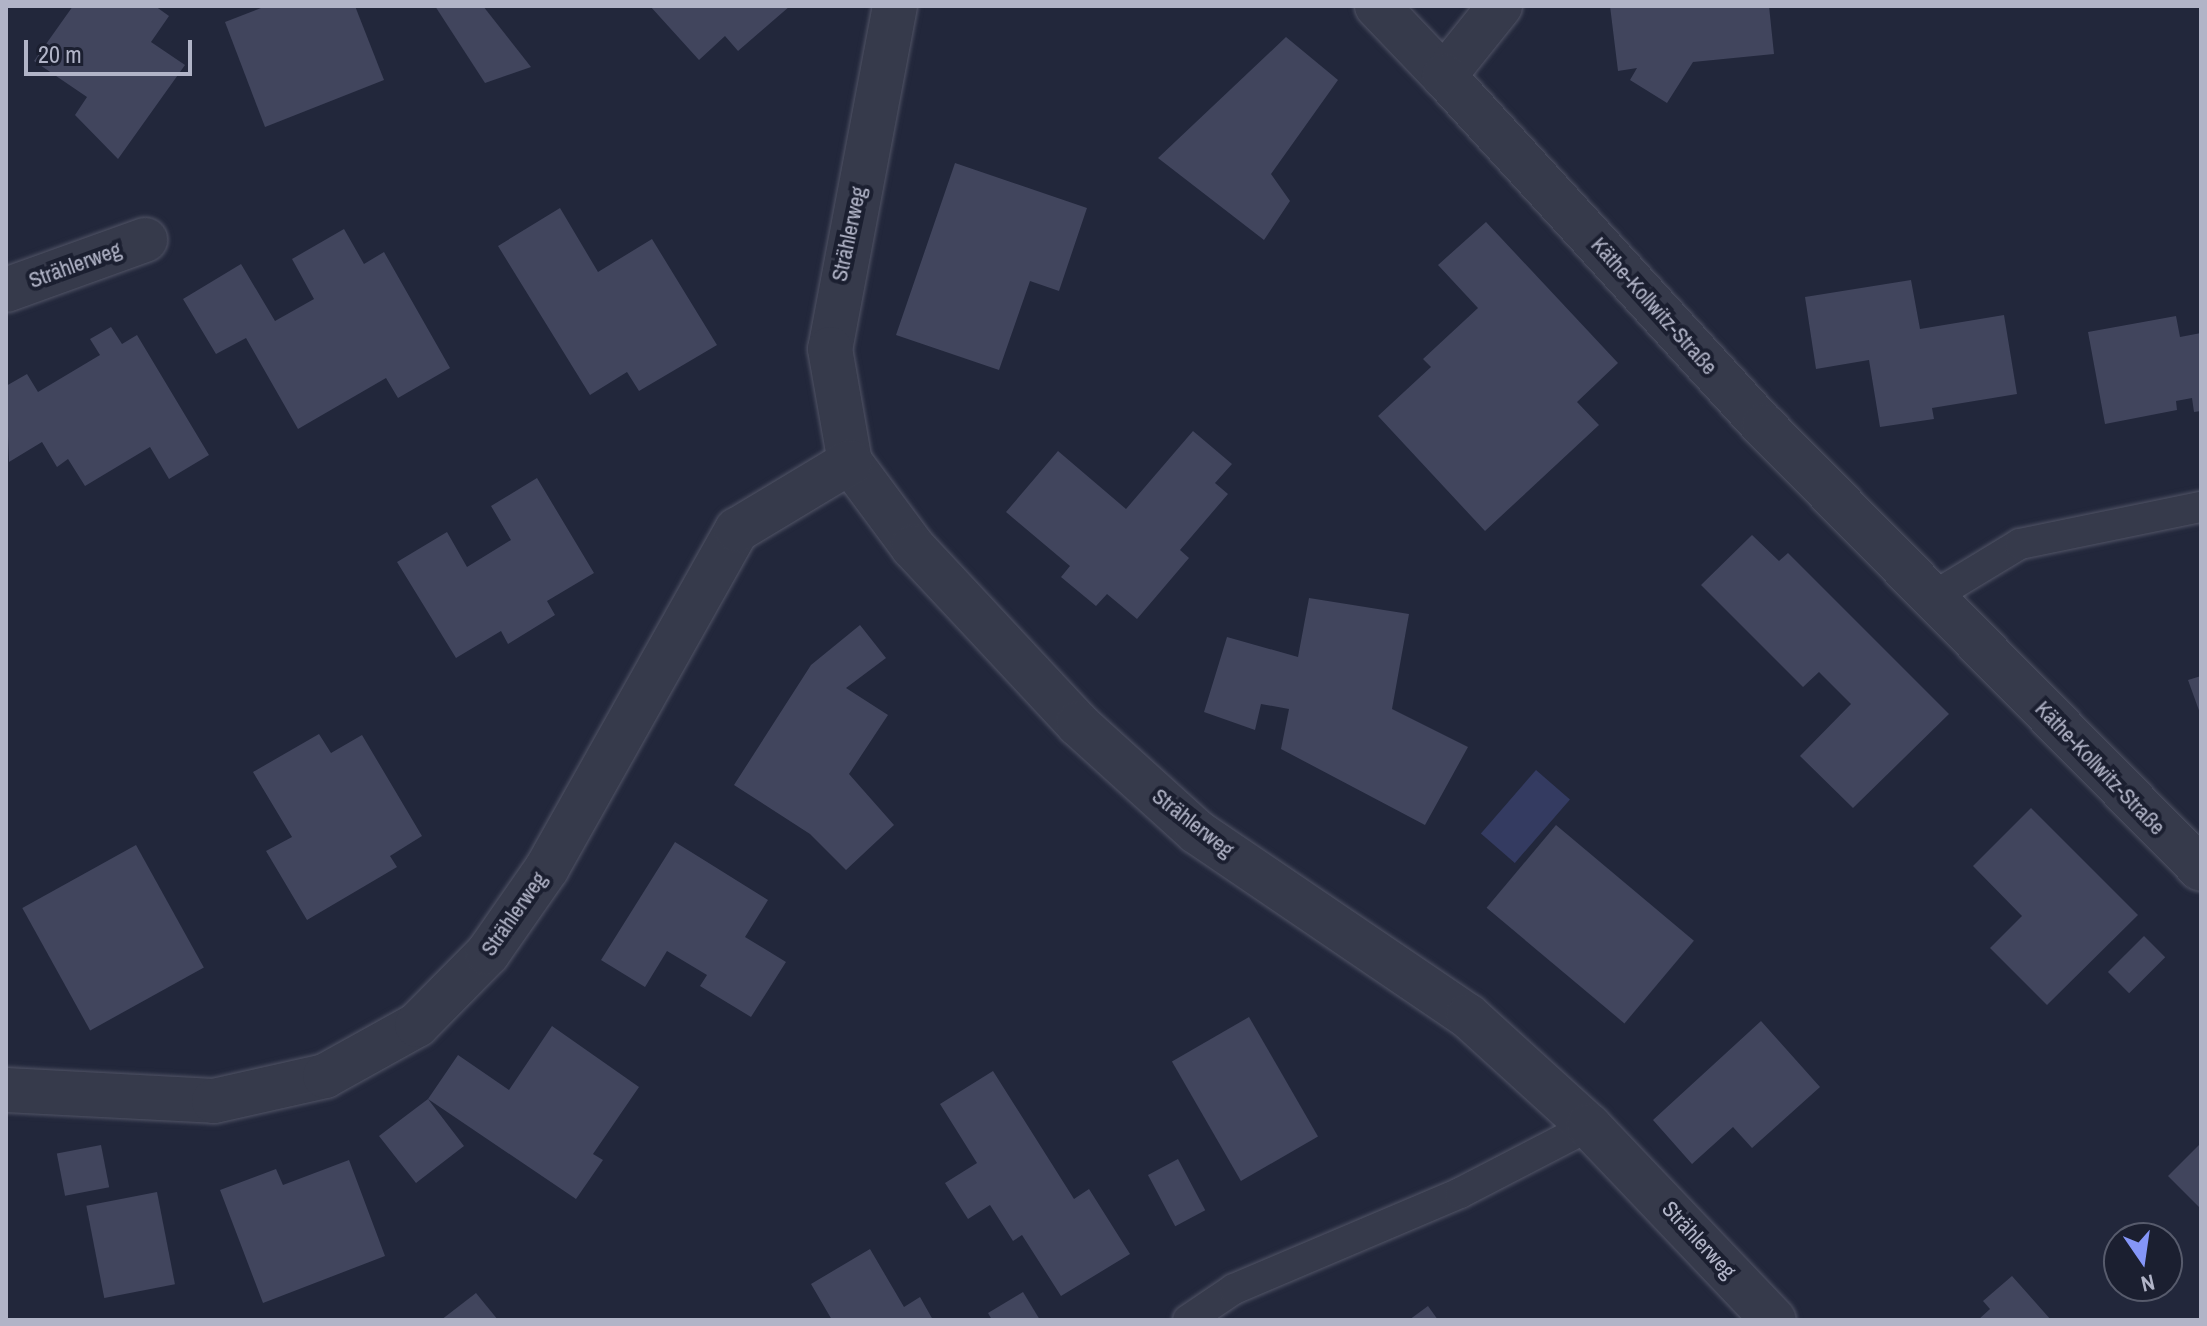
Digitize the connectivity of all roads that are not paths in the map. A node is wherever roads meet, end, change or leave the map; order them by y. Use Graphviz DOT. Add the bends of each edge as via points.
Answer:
graph roads {
  1 [pos="895,6"];
  2 [pos="1377,6"];
  3 [pos="1500,6"];
  4 [pos="1444,76"];
  5 [pos="145,240"];
  6 [pos="6,290"];
  7 [pos="850,462"];
  8 [pos="2201,507"];
  9 [pos="1934,596"];
  10 [pos="2201,869"];
  11 [pos="6,1090"];
  12 [pos="1589,1126"];
  13 [pos="1188,1320"];
  14 [pos="1774,1320"];
  1 -- 7 [label="street, Strählerweg" via="830,349"];
  2 -- 4 [label="street"];
  3 -- 4 [label="street"];
  4 -- 9 [label="street, Käthe-Kollwitz-Straße" via="1764,426"];
  5 -- 6 [label="street, Strählerweg"];
  7 -- 11 [label="street, Strählerweg" via="737,530 547,868 488,953 417,1025 325,1076 214,1101"];
  7 -- 12 [label="street, Strählerweg" via="913,547 1006,651 1197,832 1468,1016"];
  8 -- 9 [label="lane" via="2020,544"];
  9 -- 10 [label="street, Käthe-Kollwitz-Straße"];
  12 -- 13 [label="lane" via="1460,1193 1234,1289"];
  12 -- 14 [label="street, Strählerweg"];
}
